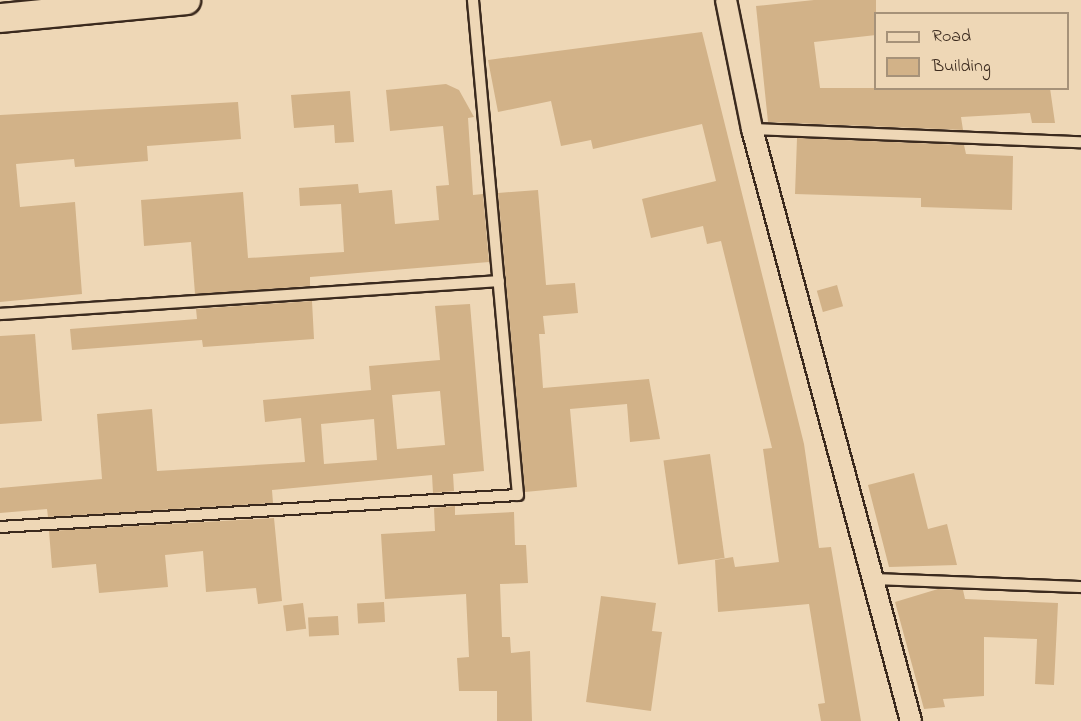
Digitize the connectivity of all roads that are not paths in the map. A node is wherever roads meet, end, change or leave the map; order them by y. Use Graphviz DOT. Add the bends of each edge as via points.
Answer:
graph roads {
  1 [pos="178,0"];
  2 [pos="473,0"];
  3 [pos="726,0"];
  4 [pos="0,18"];
  5 [pos="752,129"];
  6 [pos="1081,142"];
  7 [pos="499,281"];
  8 [pos="0,314"];
  9 [pos="0,527"];
  10 [pos="873,579"];
  11 [pos="1081,587"];
  12 [pos="911,721"];
  1 -- 4 [label="main road"];
  2 -- 7 [label="lane"];
  3 -- 5 [label="street"];
  5 -- 6 [label="lane"];
  5 -- 10 [label="street"];
  7 -- 8 [label="lane"];
  7 -- 9 [label="lane" via="518,495"];
  10 -- 11 [label="lane"];
  10 -- 12 [label="street"];
}
